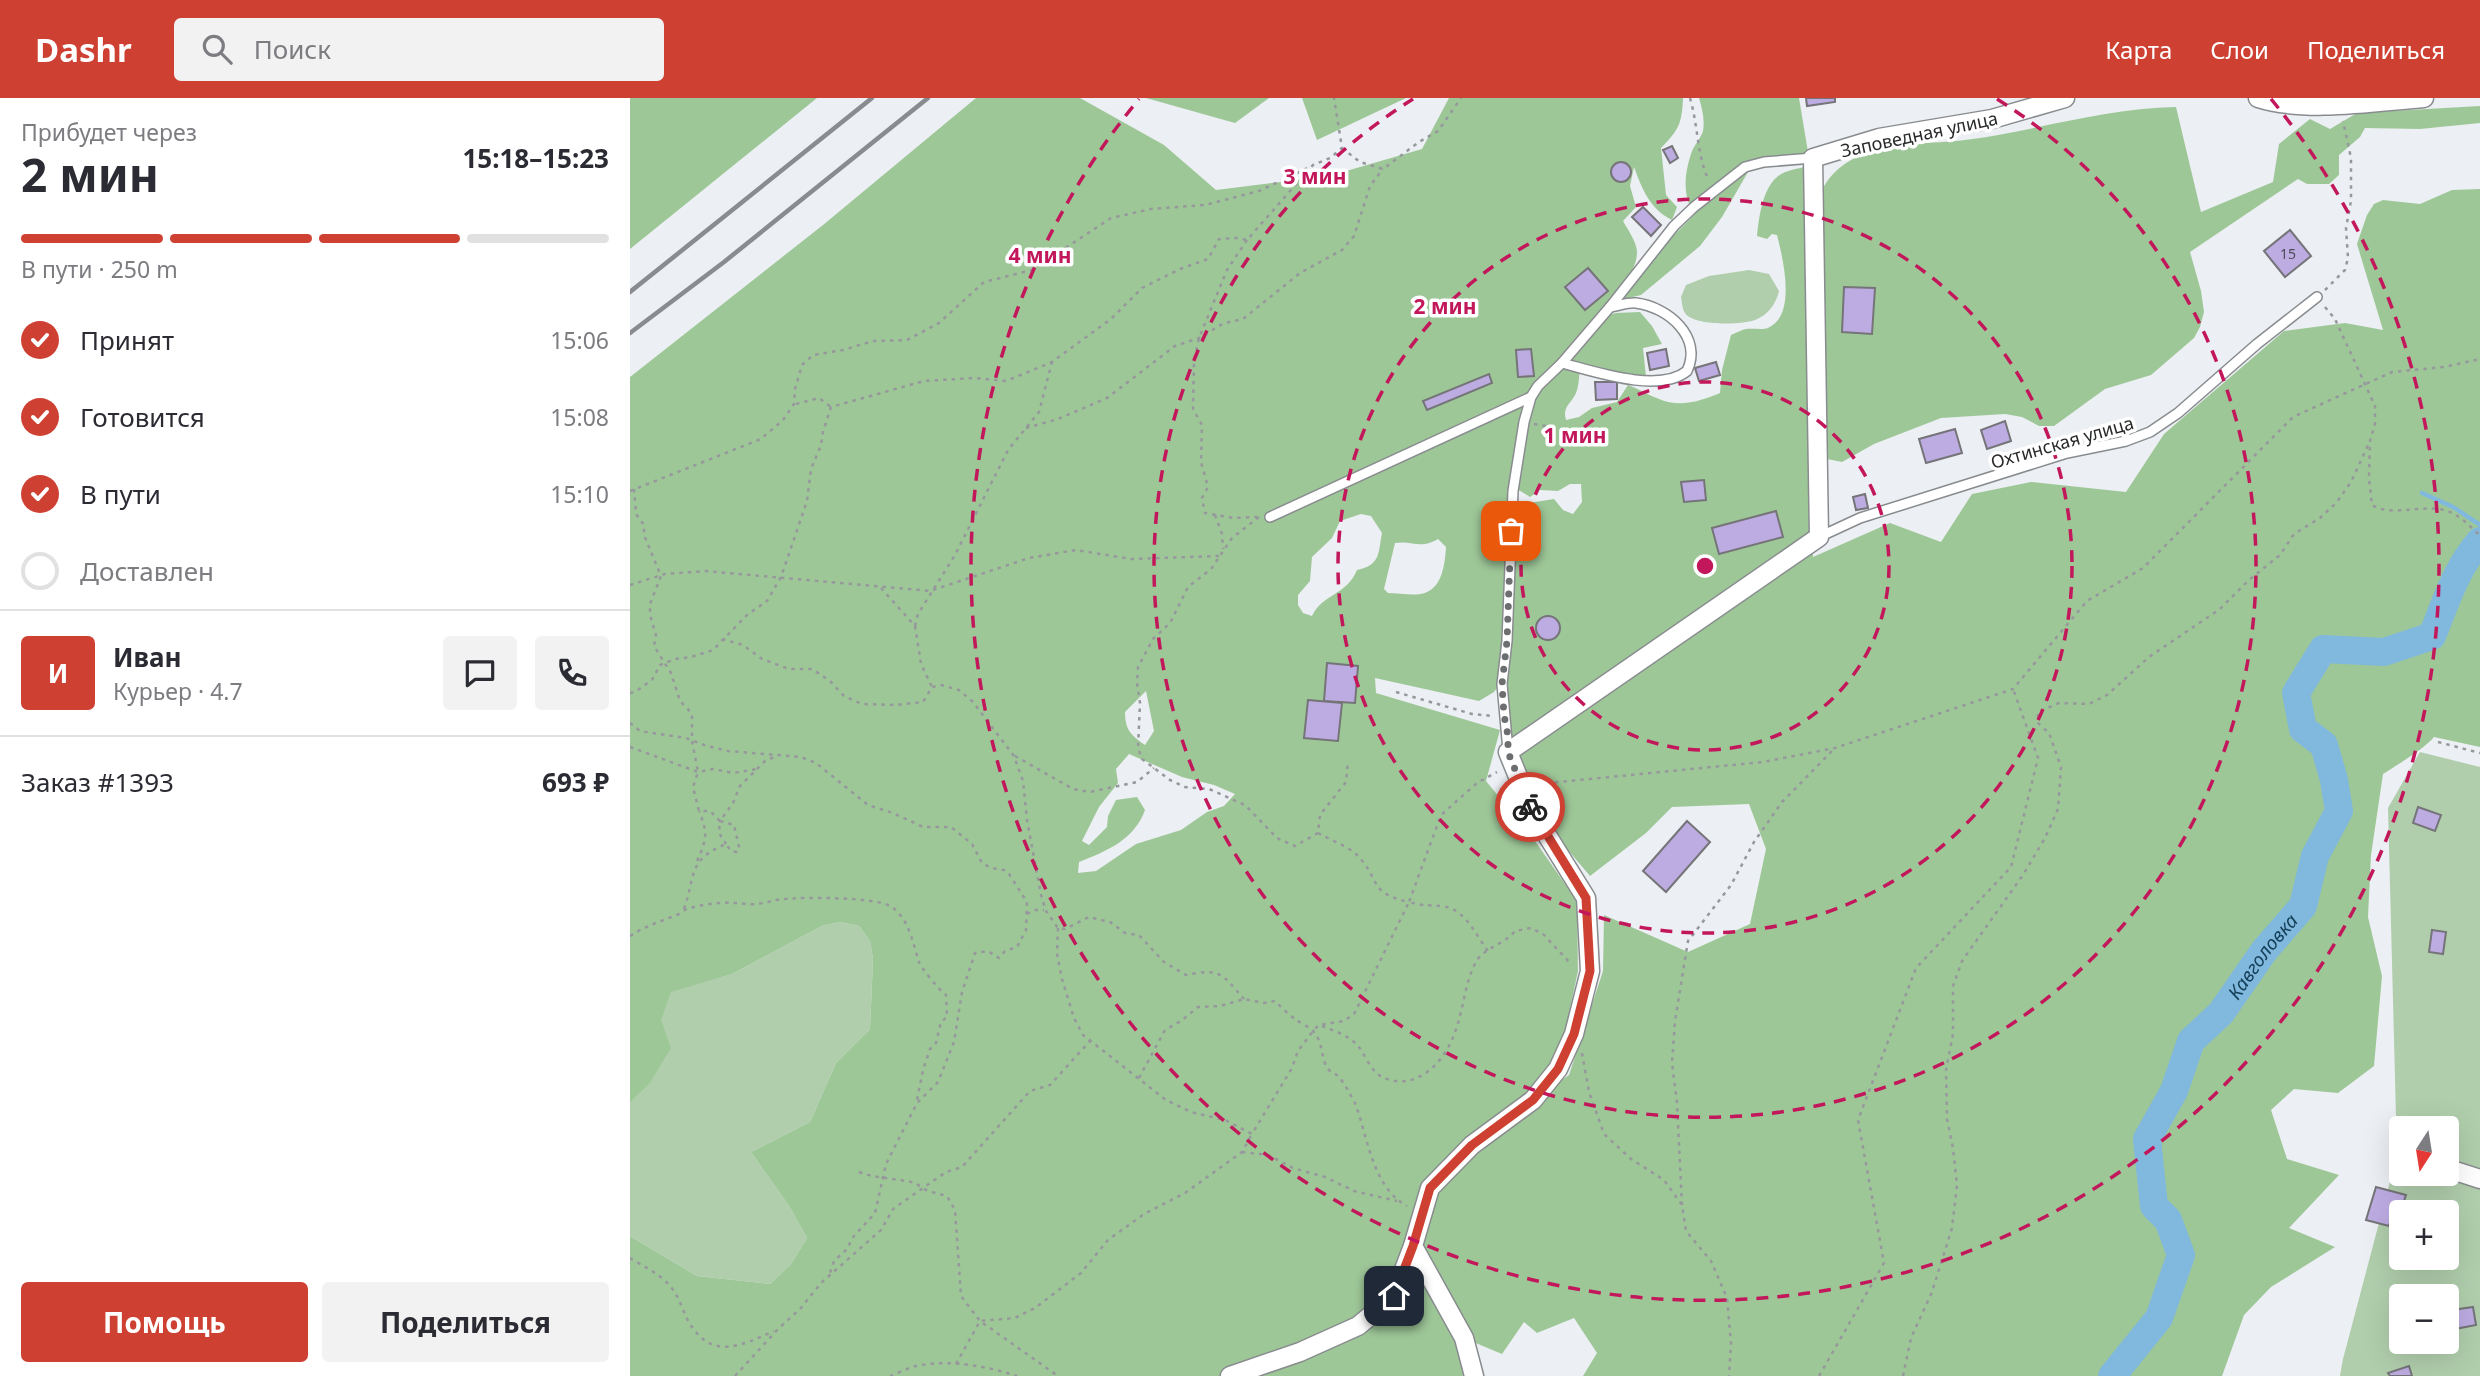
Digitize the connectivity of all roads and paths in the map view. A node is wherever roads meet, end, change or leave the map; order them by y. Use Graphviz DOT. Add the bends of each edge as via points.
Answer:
graph roads {
  1 [pos="1335,98"];
  2 [pos="1461,98"];
  3 [pos="1690,98"];
  4 [pos="2065,98"];
  5 [pos="2258,98"];
  6 [pos="2424,98"];
  7 [pos="2342,104"];
  8 [pos="1342,148"];
  9 [pos="1813,158"];
  10 [pos="1313,165"];
  11 [pos="1383,169"];
  12 [pos="1713,190"];
  13 [pos="1247,240"];
  14 [pos="2317,297"];
  15 [pos="1610,307"];
  16 [pos="1199,338"];
  17 [pos="2480,359"];
  18 [pos="1052,362"];
  19 [pos="1562,363"];
  20 [pos="2365,384"];
  21 [pos="1531,397"];
  22 [pos="794,404"];
  23 [pos="831,407"];
  24 [pos="1026,428"];
  25 [pos="2370,441"];
  26 [pos="632,490"];
  27 [pos="1215,515"];
  28 [pos="1259,517"];
  29 [pos="1270,517"];
  30 [pos="2479,535"];
  31 [pos="1819,537"];
  32 [pos="1223,551"];
  33 [pos="1219,556"];
  34 [pos="661,576"];
  35 [pos="781,577"];
  36 [pos="630,585"];
  37 [pos="881,588"];
  38 [pos="930,591"];
  39 [pos="915,626"];
  40 [pos="722,639"];
  41 [pos="664,663"];
  42 [pos="932,687"];
  43 [pos="2013,689"];
  44 [pos="1396,692"];
  45 [pos="630,693"];
  46 [pos="1504,715"];
  47 [pos="630,723"];
  48 [pos="692,741"];
  49 [pos="2438,742"];
  50 [pos="630,747"];
  51 [pos="1835,748"];
  52 [pos="2480,753"];
  53 [pos="777,755"];
  54 [pos="1014,756"];
  55 [pos="1511,758"];
  56 [pos="1348,761"];
  57 [pos="1154,768"];
  58 [pos="759,769"];
  59 [pos="698,772"];
  60 [pos="1522,785"];
  61 [pos="699,811"];
  62 [pos="720,821"];
  63 [pos="1318,833"];
  64 [pos="726,844"];
  65 [pos="697,862"];
  66 [pos="1409,902"];
  67 [pos="684,909"];
  68 [pos="1046,911"];
  69 [pos="1027,914"];
  70 [pos="1059,928"];
  71 [pos="630,936"];
  72 [pos="1488,951"];
  73 [pos="1585,993"];
  74 [pos="1244,999"];
  75 [pos="1319,1025"];
  76 [pos="1313,1031"];
  77 [pos="1574,1034"];
  78 [pos="1090,1041"];
  79 [pos="1138,1079"];
  80 [pos="917,1104"];
  81 [pos="1252,1134"];
  82 [pos="1242,1152"];
  83 [pos="859,1172"];
  84 [pos="2459,1173"];
  85 [pos="882,1178"];
  86 [pos="2480,1180"];
  87 [pos="923,1189"];
  88 [pos="1399,1202"];
  89 [pos="1682,1205"];
  90 [pos="1410,1208"];
  91 [pos="1413,1246"];
  92 [pos="630,1258"];
  93 [pos="829,1276"];
  94 [pos="980,1321"];
  95 [pos="778,1329"];
  96 [pos="956,1364"];
  97 [pos="735,1376"];
  98 [pos="890,1376"];
  99 [pos="1017,1376"];
  100 [pos="1058,1376"];
  101 [pos="1230,1376"];
  102 [pos="1474,1376"];
  103 [pos="1729,1376"];
  104 [pos="1819,1376"];
  105 [pos="1903,1376"];
  1 -- 8 [label="path"];
  2 -- 11 [label="path" via="1438,131"];
  3 -- 12 [label="path" via="1702,164"];
  4 -- 9 [label="street, Заповедная улица" via="1992,119 1879,138"];
  5 -- 7 [label="street" via="2278,104"];
  6 -- 7 [label="street"];
  7 -- 14 [label="path" via="2351,158 2347,258 2345,270"];
  8 -- 10 [label="path"];
  8 -- 11 [label="path" via="1360,162"];
  9 -- 12 [label="lane" via="1755,163"];
  9 -- 31 [label="street"];
  10 -- 13 [label="path"];
  10 -- 22 [label="path" via="1259,191 1205,205 1111,218 1032,270 984,282 939,323 907,340 873,341 813,355 802,365"];
  11 -- 16 [label="path" via="1370,186 1354,236 1342,250 1300,273 1243,319 1224,323"];
  12 -- 15 [label="lane" via="1674,226"];
  13 -- 16 [label="path" via="1227,270"];
  13 -- 18 [label="path" via="1219,239 1208,258 1142,288 1111,319"];
  14 -- 20 [label="path" via="2335,319"];
  14 -- 31 [label="lane, Охтинская улица" via="2151,432 2067,453 1860,518"];
  15 -- 19 [label="lane"];
  15 -- 19 [label="lane" via="1636,303 1675,319 1688,339 1686,371 1671,379 1648,380"];
  16 -- 24 [label="path" via="1175,346 1107,398"];
  16 -- 27 [label="path" via="1193,410 1202,425 1201,462 1208,487 1202,498 1205,513"];
  17 -- 20 [label="path" via="2392,372"];
  18 -- 23 [label="path" via="1006,380 924,381"];
  18 -- 24 [label="path" via="1039,412"];
  19 -- 21 [label="lane"];
  20 -- 25 [label="path" via="2375,406"];
  20 -- 43 [label="path" via="2293,417 2143,568 2087,601"];
  21 -- 29 [label="lane"];
  21 -- 46 [label="lane" via="1513,491"];
  22 -- 23 [label="path" via="818,398"];
  22 -- 26 [label="path" via="761,439"];
  23 -- 35 [label="path"];
  24 -- 38 [label="path" via="1008,450 955,555"];
  25 -- 30 [label="path" via="2372,505 2395,511 2452,512"];
  25 -- 105 [label="path" via="2337,502 2294,534 2280,555 2220,609 2149,657 2107,695 2089,704 2059,703 2038,712 2038,723 2049,733 2060,767 2057,809 2023,875 1962,961 1953,986 1953,1034 1946,1070 1947,1119 1957,1185 1952,1228 1932,1292 1911,1338"];
  26 -- 34 [label="path" via="636,514"];
  27 -- 28 [label="path"];
  27 -- 32 [label="path"];
  28 -- 29 [label="path"];
  28 -- 32 [label="path"];
  31 -- 55 [label="street"];
  32 -- 33 [label="path"];
  33 -- 38 [label="path" via="1131,559 1076,550 1028,558"];
  33 -- 57 [label="path" via="1211,569 1188,587 1170,624 1153,639 1138,667 1138,748 1142,759"];
  34 -- 35 [label="path" via="706,570"];
  34 -- 36 [label="path"];
  34 -- 41 [label="path" via="650,615 654,646"];
  35 -- 37 [label="path"];
  35 -- 40 [label="path" via="767,601"];
  37 -- 38 [label="path"];
  37 -- 39 [label="path"];
  38 -- 39 [label="path"];
  39 -- 42 [label="path" via="921,664"];
  40 -- 41 [label="path" via="713,650"];
  40 -- 42 [label="path" via="789,670 812,669 844,696 862,704 923,702"];
  41 -- 45 [label="path" via="652,680"];
  41 -- 48 [label="path" via="680,701 692,716"];
  42 -- 54 [label="path" via="959,690"];
  43 -- 51 [label="path"];
  43 -- 104 [label="path" via="2038,758 2011,867 1916,968 1858,1120 1884,1263"];
  44 -- 46 [label="path" via="1472,714"];
  46 -- 55 [label="lane"];
  47 -- 48 [label="path" via="640,730"];
  48 -- 53 [label="path" via="728,751"];
  48 -- 59 [label="path"];
  49 -- 52 [label="path"];
  50 -- 59 [label="path"];
  51 -- 60 [label="path" via="1763,762"];
  51 -- 89 [label="path" via="1782,802 1731,885 1688,941 1672,1063"];
  53 -- 58 [label="path"];
  53 -- 69 [label="path" via="816,763 868,805 923,827 951,827 972,844 982,863 1009,874 1027,902"];
  54 -- 57 [label="path" via="1073,789 1090,792 1137,782"];
  54 -- 68 [label="path" via="1023,781"];
  55 -- 60 [label="street"];
  55 -- 66 [label="path" via="1441,814"];
  56 -- 63 [label="path" via="1346,782 1320,815"];
  57 -- 63 [label="path" via="1185,787 1209,789 1245,804 1277,838 1295,846"];
  58 -- 59 [label="path"];
  58 -- 62 [label="path" via="740,786"];
  59 -- 61 [label="path" via="693,787"];
  60 -- 73 [label="street" via="1532,811 1586,898 1590,971"];
  61 -- 62 [label="path" via="710,811"];
  61 -- 65 [label="path" via="706,832"];
  62 -- 64 [label="path" via="719,833"];
  62 -- 64 [label="path" via="734,825 737,852"];
  63 -- 66 [label="path" via="1356,854 1378,890"];
  64 -- 65 [label="path"];
  65 -- 67 [label="path"];
  66 -- 72 [label="path" via="1460,912"];
  66 -- 75 [label="path" via="1354,1014 1344,1021"];
  67 -- 71 [label="path"];
  67 -- 80 [label="path" via="794,899 880,902 892,907 912,935 919,964 946,995 947,1017 930,1049"];
  68 -- 69 [label="path"];
  68 -- 70 [label="path"];
  69 -- 80 [label="path" via="1026,930 1017,947 999,958 988,951 975,953 962,992 954,1042 938,1082"];
  70 -- 74 [label="path" via="1089,917 1110,922 1125,933 1139,935 1164,962 1186,975 1219,973"];
  70 -- 78 [label="path" via="1057,954 1062,979 1074,1018"];
  72 -- 73 [label="path" via="1515,932 1531,928 1544,933 1570,960"];
  72 -- 75 [label="path" via="1471,973 1447,1050 1432,1070 1418,1079 1400,1082 1380,1076 1358,1046 1340,1032"];
  73 -- 77 [label="street"];
  74 -- 76 [label="path" via="1275,1001"];
  74 -- 79 [label="path" via="1198,1007 1165,1030"];
  75 -- 76 [label="path"];
  76 -- 81 [label="path"];
  76 -- 88 [label="path" via="1330,1072 1338,1076 1354,1102 1374,1166"];
  77 -- 89 [label="path" via="1585,1058 1589,1092 1604,1134 1664,1180"];
  77 -- 91 [label="street" via="1558,1069 1533,1100 1472,1145 1430,1188"];
  78 -- 79 [label="path"];
  78 -- 87 [label="path" via="1050,1085 1030,1091 962,1167 946,1172"];
  79 -- 81 [label="path" via="1166,1100"];
  80 -- 85 [label="path"];
  81 -- 82 [label="path"];
  82 -- 88 [label="path" via="1268,1155 1354,1191"];
  82 -- 94 [label="path" via="1108,1240 1081,1273 1034,1308 1015,1318"];
  83 -- 85 [label="path"];
  84 -- 86 [label="street"];
  85 -- 87 [label="path" via="915,1183"];
  85 -- 93 [label="path" via="875,1213 834,1261"];
  87 -- 93 [label="path" via="893,1209 881,1230"];
  87 -- 94 [label="path" via="947,1196 955,1210 961,1296"];
  88 -- 90 [label="path"];
  89 -- 103 [label="path" via="1686,1231 1711,1261 1727,1298"];
  91 -- 101 [label="street" via="1394,1296 1358,1326"];
  91 -- 102 [label="street" via="1464,1338"];
  92 -- 95 [label="path" via="669,1284 704,1341 723,1348"];
  93 -- 95 [label="path"];
  94 -- 96 [label="path"];
  94 -- 100 [label="path"];
  95 -- 97 [label="path"];
  96 -- 98 [label="path" via="917,1366"];
  96 -- 99 [label="path" via="988,1366"];
}
